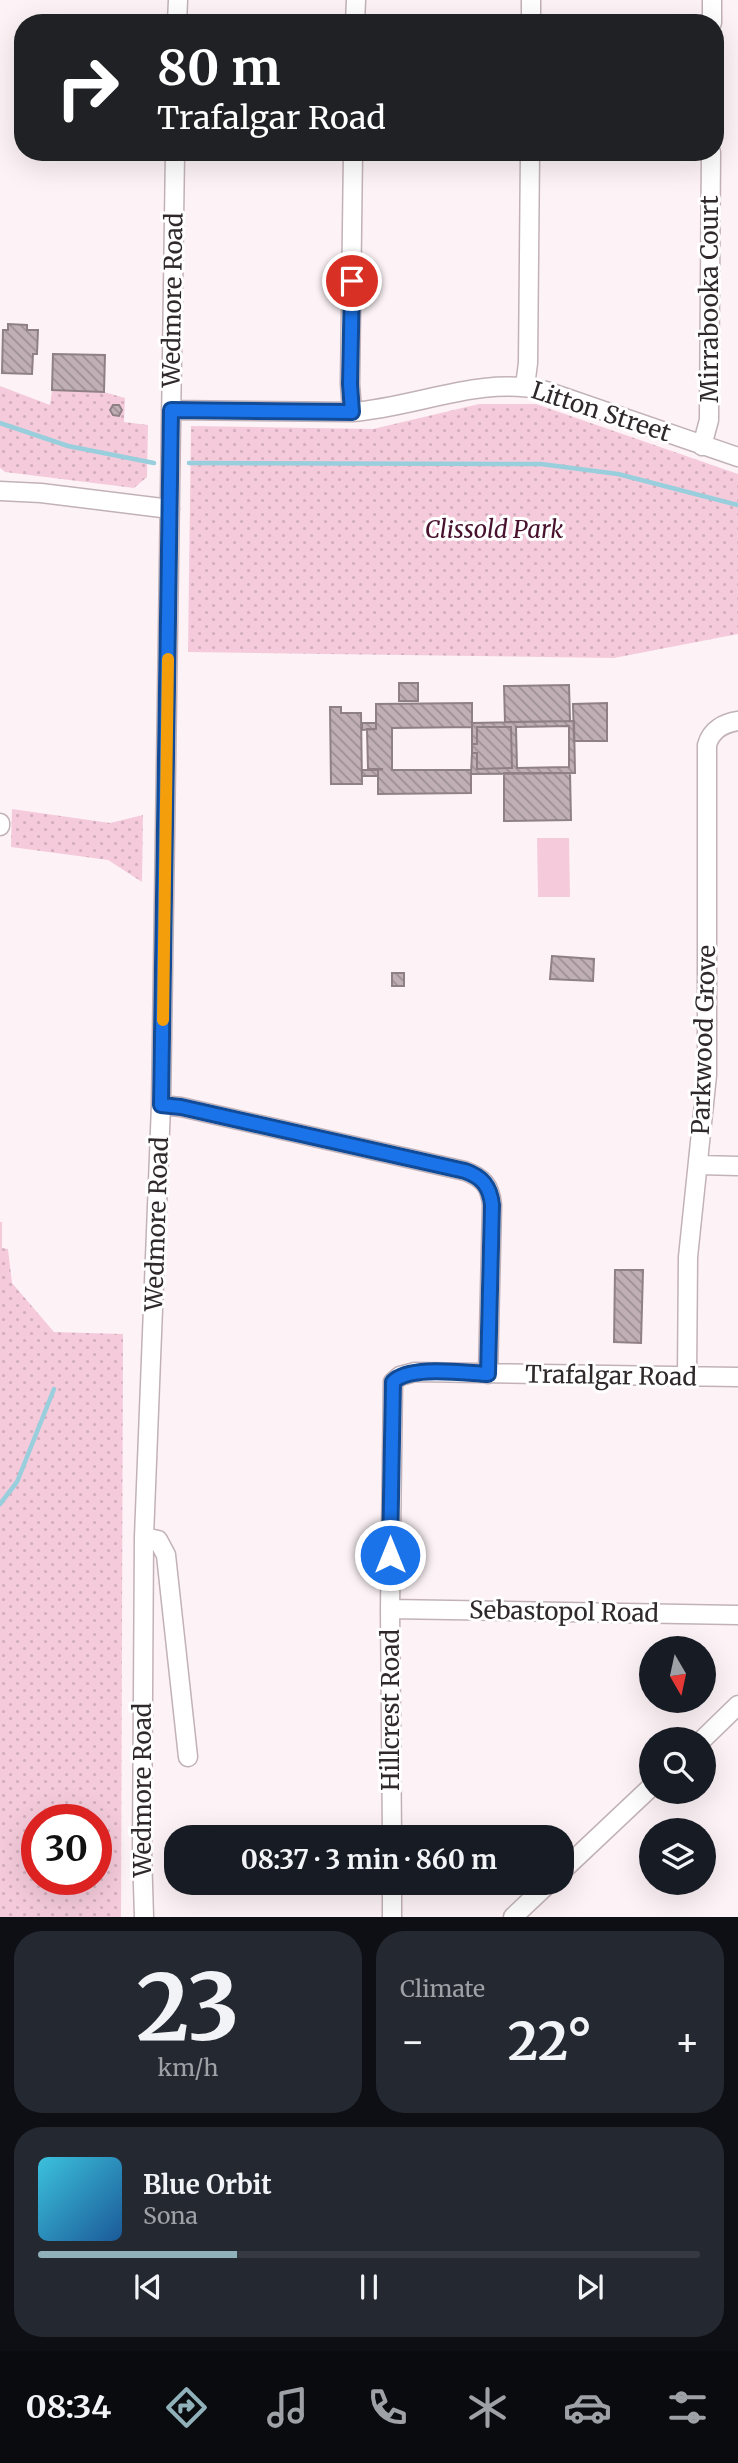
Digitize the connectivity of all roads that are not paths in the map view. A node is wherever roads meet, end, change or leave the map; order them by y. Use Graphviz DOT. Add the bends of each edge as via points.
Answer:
graph roads {
  1 [pos="175,161"];
  2 [pos="354,161"];
  3 [pos="530,161"];
  4 [pos="711,161"];
  5 [pos="525,386"];
  6 [pos="171,410"];
  7 [pos="352,412"];
  8 [pos="702,446"];
  9 [pos="738,457"];
  10 [pos="0,491"];
  11 [pos="170,509"];
  12 [pos="738,720"];
  13 [pos="161,1105"];
  14 [pos="699,1165"];
  15 [pos="738,1166"];
  16 [pos="488,1374"];
  17 [pos="400,1376"];
  18 [pos="687,1377"];
  19 [pos="738,1377"];
  20 [pos="144,1537"];
  21 [pos="390,1609"];
  22 [pos="738,1615"];
  23 [pos="738,1705"];
  24 [pos="715,1727"];
  25 [pos="188,1758"];
  26 [pos="639,1798"];
  27 [pos="391,1825"];
  28 [pos="574,1860"];
  29 [pos="392,1895"];
  30 [pos="536,1895"];
  31 [pos="144,1917"];
  32 [pos="392,1917"];
  33 [pos="513,1917"];
  1 -- 6 [label="street, Wedmore Road"];
  2 -- 7 [label="street"];
  3 -- 5 [label="street"];
  4 -- 8 [label="street, Mirrabooka Court" via="709,419"];
  5 -- 7 [label="street, Litton Street" via="478,388"];
  5 -- 8 [label="street, Litton Street"];
  6 -- 7 [label="street, Litton Street"];
  6 -- 11 [label="street, Wedmore Road"];
  8 -- 9 [label="street, Litton Street"];
  10 -- 11 [label="street"];
  11 -- 13 [label="street, Wedmore Road"];
  12 -- 14 [label="street, Parkwood Grove" via="723,724 707,745 707,1075"];
  13 -- 16 [label="street" via="465,1171 484,1181 492,1205"];
  13 -- 20 [label="street, Wedmore Road"];
  14 -- 15 [label="street"];
  14 -- 18 [label="street, Parkwood Grove" via="688,1257"];
  16 -- 17 [label="street, Trafalgar Road" via="415,1372"];
  16 -- 18 [label="street, Trafalgar Road"];
  17 -- 21 [label="street, Hillcrest Road" via="393,1382 391,1395"];
  18 -- 19 [label="street, Trafalgar Road"];
  20 -- 25 [label="street" via="158,1540 166,1555"];
  20 -- 31 [label="street, Wedmore Road"];
  21 -- 22 [label="street, Sebastopol Road"];
  21 -- 27 [label="street, Hillcrest Road"];
  23 -- 24 [label="street"];
  26 -- 28 [label="street"];
  29 -- 32 [label="street"];
  30 -- 33 [label="street"];
}
